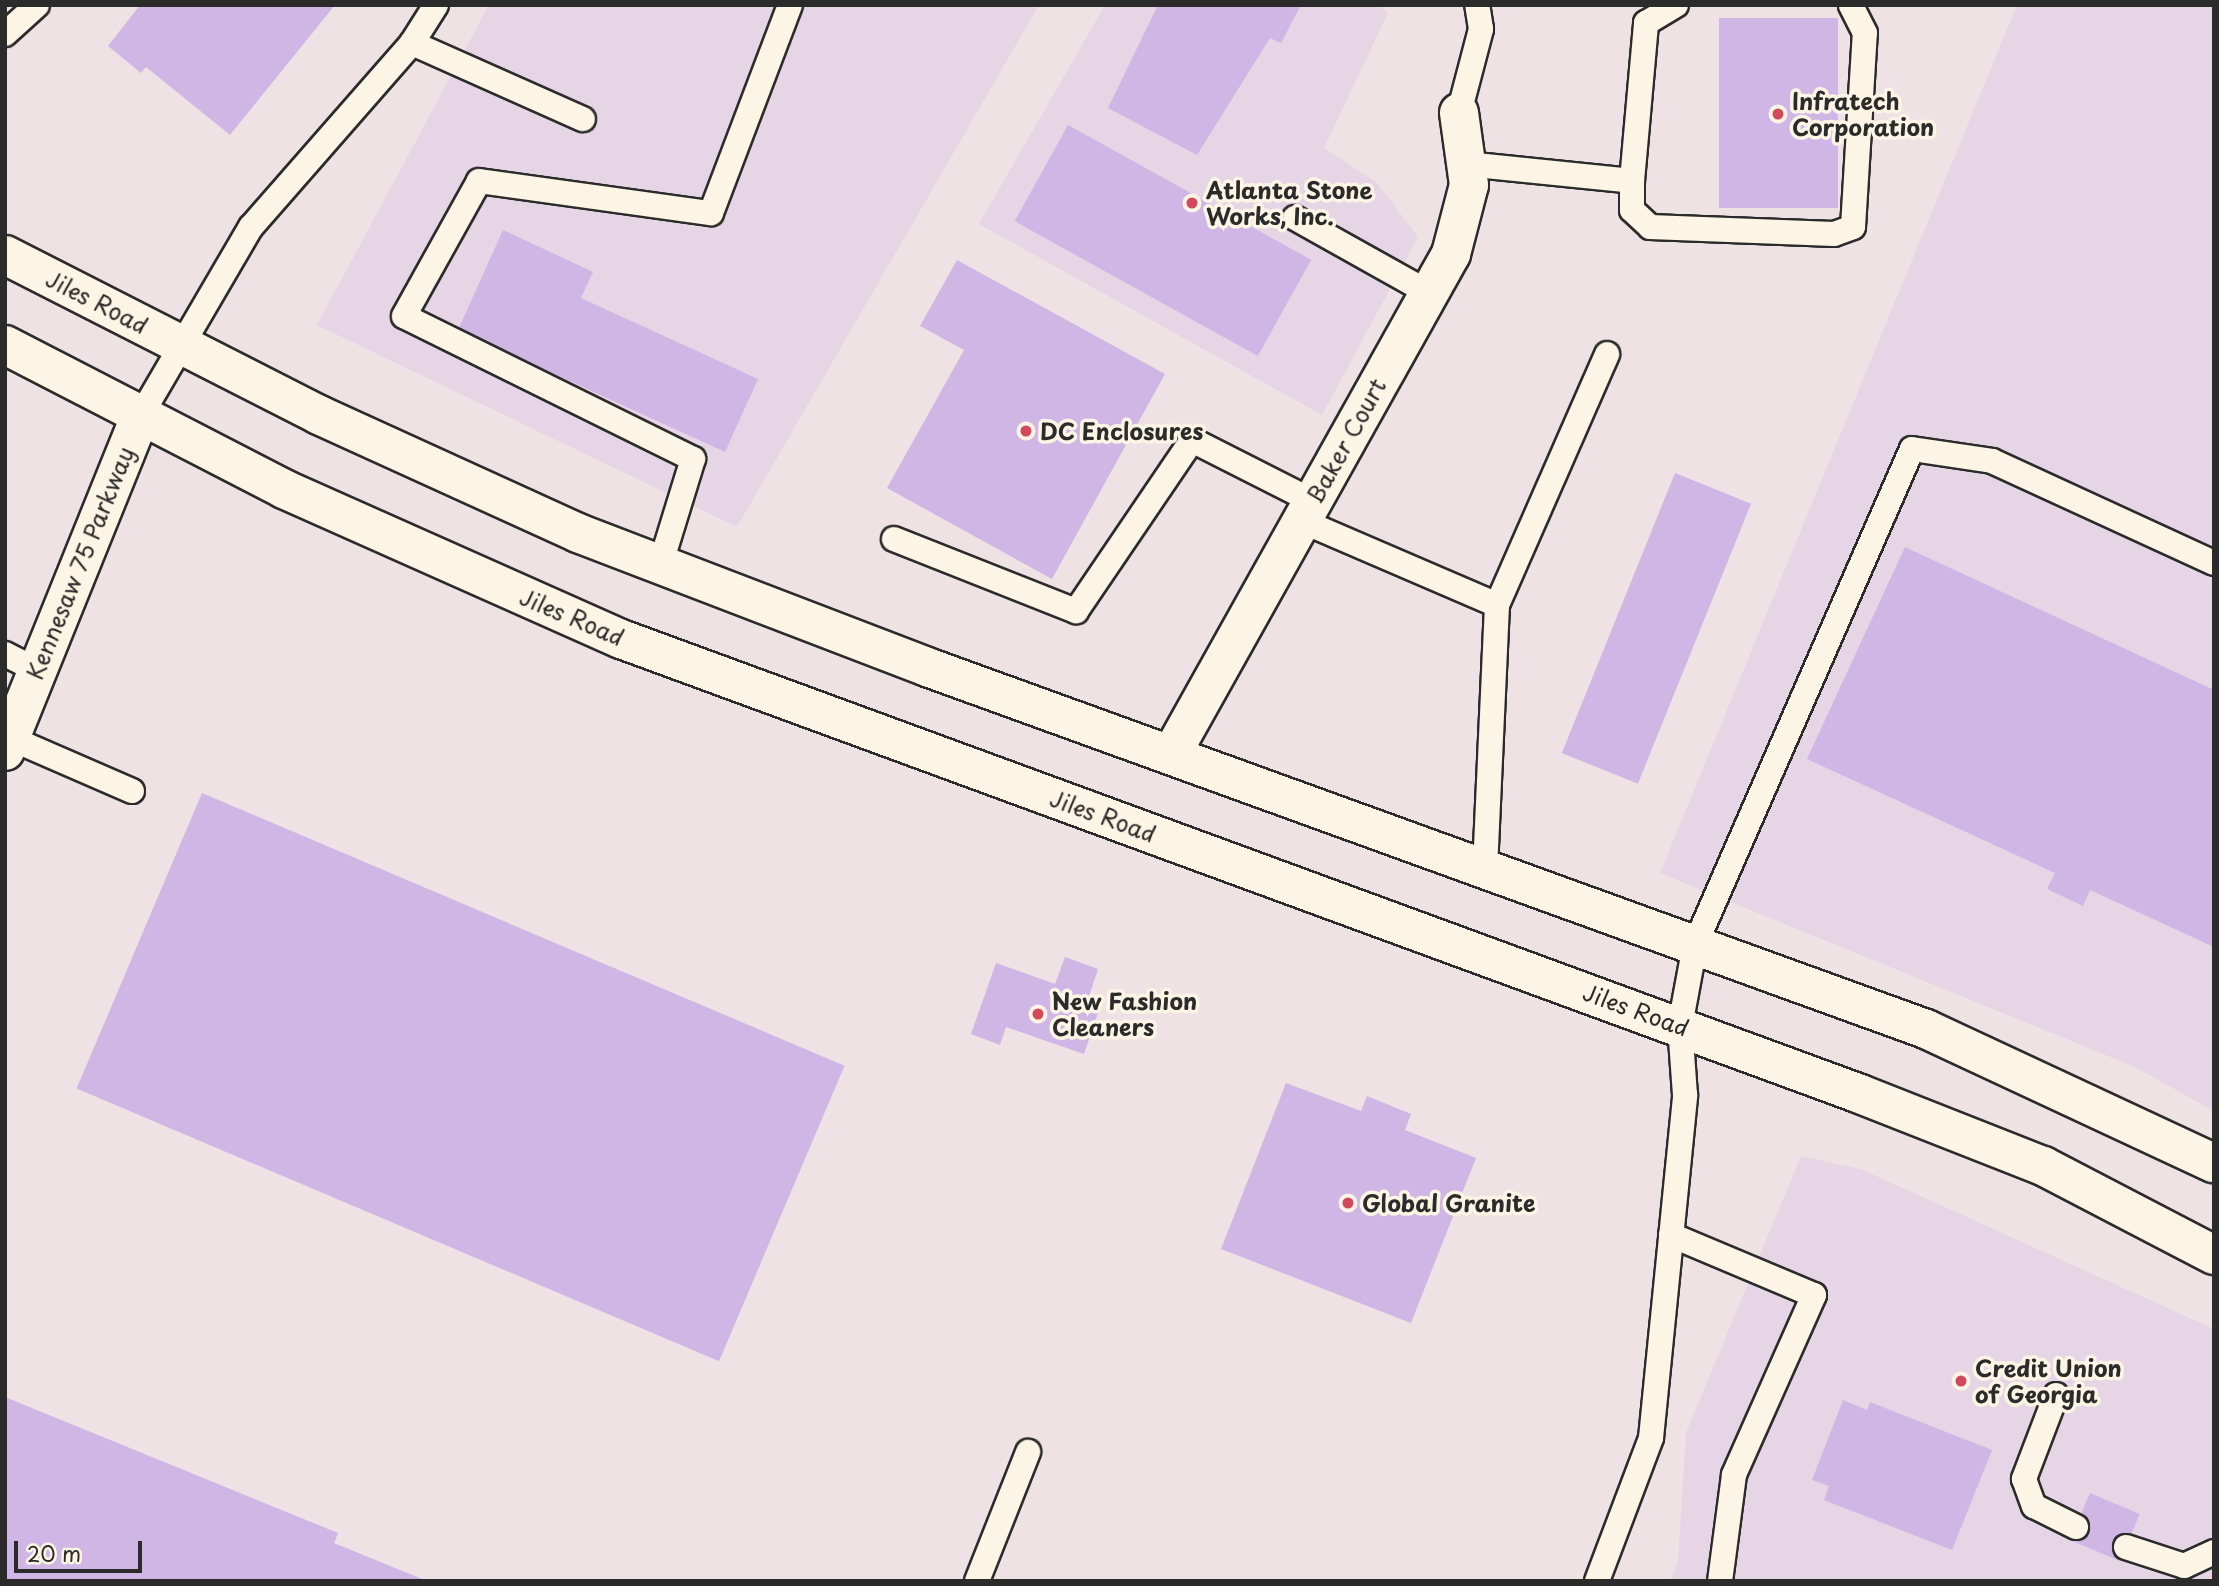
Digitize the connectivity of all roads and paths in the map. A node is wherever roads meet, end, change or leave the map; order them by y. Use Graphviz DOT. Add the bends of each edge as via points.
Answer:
graph roads {
  1 [pos="37,5"];
  2 [pos="436,5"];
  3 [pos="790,5"];
  4 [pos="1477,5"];
  5 [pos="1676,5"];
  6 [pos="1852,5"];
  7 [pos="5,34"];
  8 [pos="412,43"];
  9 [pos="1460,113"];
  10 [pos="583,119"];
  11 [pos="1466,163"];
  12 [pos="1632,181"];
  13 [pos="1295,218"];
  14 [pos="5,255"];
  15 [pos="1429,293"];
  16 [pos="5,345"];
  17 [pos="182,345"];
  18 [pos="1607,355"];
  19 [pos="141,415"];
  20 [pos="1307,511"];
  21 [pos="894,539"];
  22 [pos="2214,563"];
  23 [pos="660,566"];
  24 [pos="1497,604"];
  25 [pos="20,662"];
  26 [pos="8,744"];
  27 [pos="1172,754"];
  28 [pos="132,791"];
  29 [pos="1485,866"];
  30 [pos="1695,945"];
  31 [pos="1680,1026"];
  32 [pos="2214,1163"];
  33 [pos="1671,1235"];
  34 [pos="2214,1255"];
  35 [pos="2056,1395"];
  36 [pos="1028,1452"];
  37 [pos="2076,1527"];
  38 [pos="2126,1547"];
  39 [pos="2214,1552"];
  40 [pos="977,1581"];
  41 [pos="1597,1581"];
  42 [pos="1720,1581"];
  1 -- 7 [label="lane"];
  2 -- 8 [label="lane"];
  3 -- 23 [label="lane" via="711,213 479,181 404,316 693,459"];
  4 -- 9 [label="lane" via="1481,29"];
  5 -- 12 [label="lane" via="1646,23"];
  6 -- 12 [label="lane" via="1865,33 1853,226 1834,234 1650,228 1632,210"];
  8 -- 10 [label="lane"];
  8 -- 17 [label="lane" via="251,228"];
  9 -- 11 [label="street, Baker Court"];
  11 -- 12 [label="lane"];
  11 -- 15 [label="street, Baker Court" via="1469,185 1451,254"];
  13 -- 15 [label="lane"];
  14 -- 17 [label="street, Jiles Road"];
  15 -- 20 [label="street, Baker Court"];
  16 -- 19 [label="street, Jiles Road"];
  17 -- 19 [label="lane"];
  17 -- 23 [label="street, Jiles Road" via="448,476"];
  18 -- 24 [label="lane"];
  19 -- 25 [label="street, Kennesaw 75 Parkway"];
  19 -- 31 [label="street, Jiles Road" via="297,495 621,639"];
  20 -- 21 [label="lane" via="1192,440 1076,611"];
  20 -- 24 [label="lane"];
  20 -- 27 [label="street, Baker Court"];
  22 -- 30 [label="lane" via="1992,460 1912,449"];
  23 -- 27 [label="street, Jiles Road"];
  24 -- 29 [label="lane"];
  25 -- 26 [label="street, Kennesaw 75 Parkway"];
  26 -- 28 [label="lane"];
  27 -- 29 [label="street, Jiles Road"];
  29 -- 30 [label="street, Jiles Road"];
  30 -- 31 [label="lane"];
  30 -- 32 [label="street, Jiles Road" via="1926,1029"];
  31 -- 33 [label="lane" via="1685,1096"];
  31 -- 34 [label="street, Jiles Road" via="2043,1166"];
  33 -- 41 [label="lane" via="1651,1438"];
  33 -- 42 [label="lane" via="1814,1295 1734,1475"];
  35 -- 37 [label="lane" via="2024,1479 2034,1506"];
  36 -- 40 [label="lane"];
  38 -- 39 [label="lane" via="2184,1566"];
}
